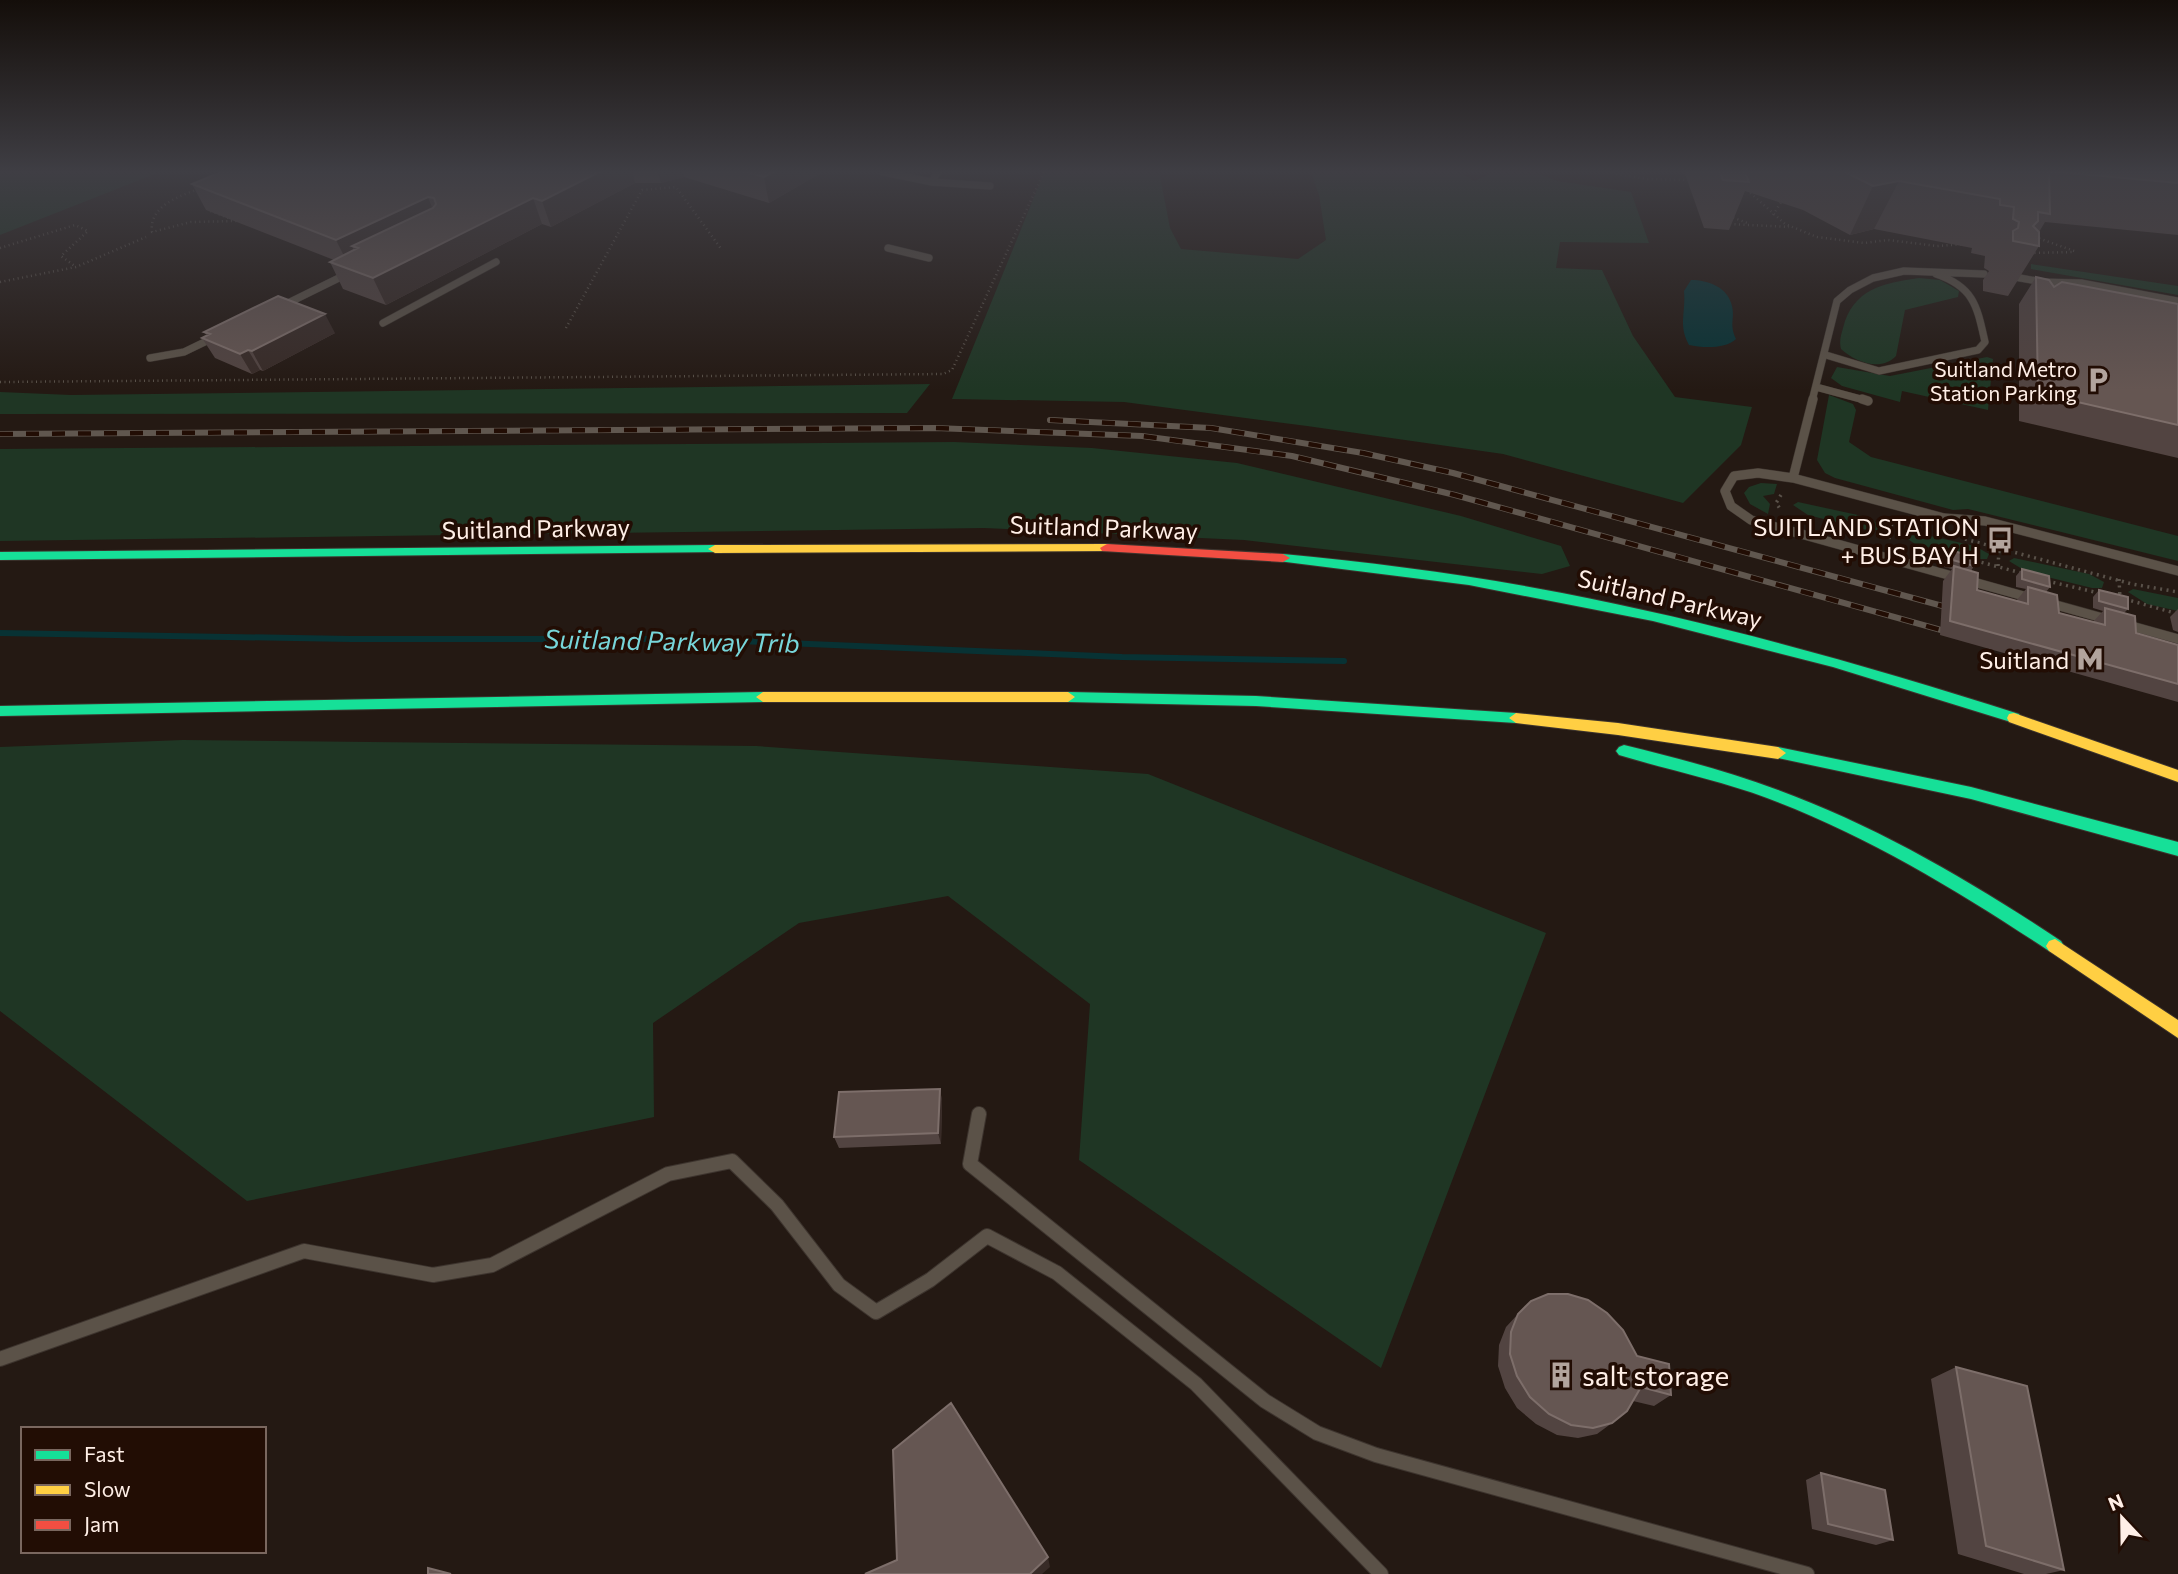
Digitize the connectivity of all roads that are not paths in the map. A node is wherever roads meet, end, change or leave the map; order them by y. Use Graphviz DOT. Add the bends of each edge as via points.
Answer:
graph roads {
  1 [pos="888,248"];
  2 [pos="929,258"];
  3 [pos="496,262"];
  4 [pos="356,270"];
  5 [pos="1921,271"];
  6 [pos="1984,274"];
  7 [pos="2009,279"];
  8 [pos="2042,282"];
  9 [pos="2040,293"];
  10 [pos="2074,293"];
  11 [pos="2178,300"];
  12 [pos="270,311"];
  13 [pos="383,323"];
  14 [pos="220,335"];
  15 [pos="1825,355"];
  16 [pos="150,358"];
  17 [pos="1816,387"];
  18 [pos="1868,401"];
  19 [pos="1793,478"];
  20 [pos="0,556"];
  21 [pos="2178,571"];
  22 [pos="2178,639"];
  23 [pos="1938,692"];
  24 [pos="1338,706"];
  25 [pos="0,711"];
  26 [pos="1528,736"];
  27 [pos="1608,748"];
  28 [pos="2178,762"];
  29 [pos="2178,776"];
  30 [pos="2178,849"];
  31 [pos="2178,1030"];
  32 [pos="979,1114"];
  33 [pos="0,1359"];
  34 [pos="1381,1574"];
  35 [pos="1807,1574"];
  1 -- 2 [label="lane"];
  3 -- 13 [label="lane"];
  4 -- 12 [label="lane"];
  5 -- 6 [label="lane"];
  5 -- 15 [label="lane" via="1885,275 1860,284 1837,301"];
  5 -- 15 [label="lane" via="1963,285 1977,297 1985,342 1978,350 1879,370"];
  7 -- 8 [label="lane"];
  8 -- 9 [label="lane"];
  8 -- 10 [label="lane"];
  8 -- 11 [label="lane" via="2081,283"];
  14 -- 16 [label="lane" via="184,352"];
  15 -- 17 [label="lane"];
  17 -- 18 [label="lane"];
  17 -- 19 [label="lane"];
  19 -- 21 [label="lane" via="1944,518 1985,520"];
  19 -- 22 [label="lane" via="1758,472 1734,476 1725,491 1731,506 1751,520"];
  20 -- 23 [label="highway, Suitland Parkway" via="977,546 1248,555 1430,575 1588,602 1757,641"];
  23 -- 28 [label="highway" via="2114,738"];
  23 -- 29 [label="highway, Suitland Parkway"];
  24 -- 25 [label="highway" via="885,696"];
  24 -- 26 [label="highway"];
  24 -- 30 [label="highway" via="1580,725 1760,750 1992,799"];
  27 -- 31 [label="highway" via="1747,786 1871,838 1995,908"];
  32 -- 35 [label="lane" via="970,1164 1265,1401 1317,1433 1376,1455"];
  33 -- 34 [label="lane" via="304,1251 433,1275 492,1265 668,1174 732,1161 777,1205 839,1285 876,1312 930,1280 987,1236 1056,1273 1196,1384"];
}
